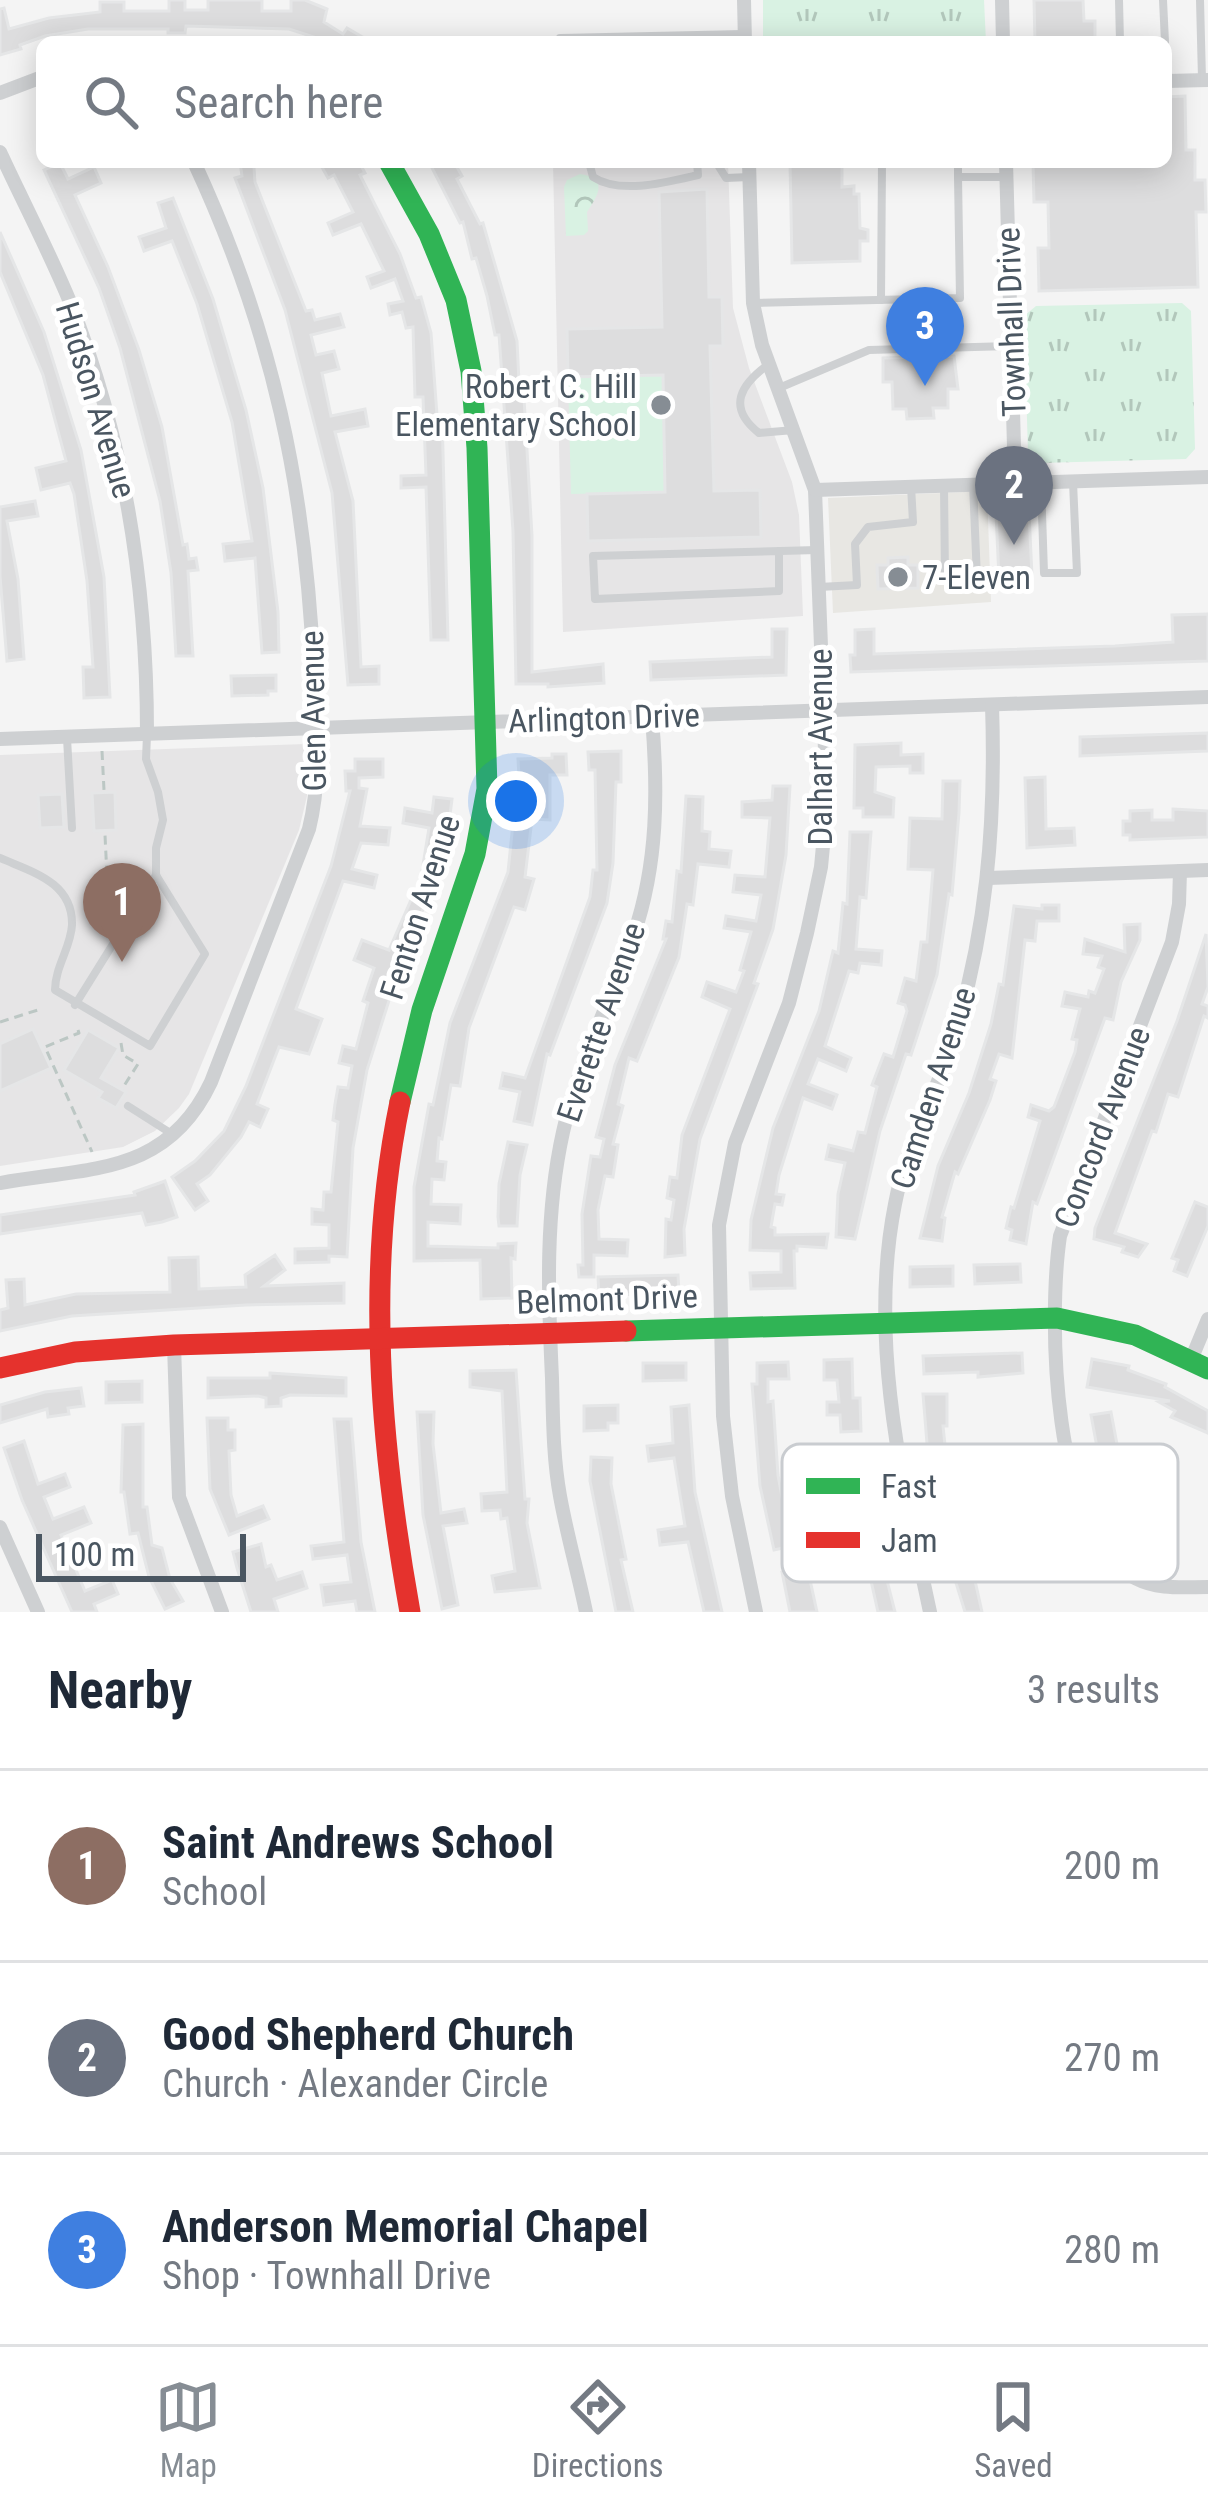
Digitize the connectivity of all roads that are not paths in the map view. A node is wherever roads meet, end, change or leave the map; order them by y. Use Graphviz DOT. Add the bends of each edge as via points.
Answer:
graph roads {
  1 [pos="743,0"];
  2 [pos="1002,0"];
  3 [pos="1119,0"];
  4 [pos="1163,0"];
  5 [pos="1200,0"];
  6 [pos="744,36"];
  7 [pos="1003,36"];
  8 [pos="1120,36"];
  9 [pos="1165,36"];
  10 [pos="36,79"];
  11 [pos="1205,80"];
  12 [pos="1172,81"];
  13 [pos="0,93"];
  14 [pos="0,152"];
  15 [pos="196,168"];
  16 [pos="392,168"];
  17 [pos="590,168"];
  18 [pos="697,168"];
  19 [pos="720,168"];
  20 [pos="882,168"];
  21 [pos="958,168"];
  22 [pos="748,169"];
  23 [pos="1006,170"];
  24 [pos="958,178"];
  25 [pos="881,300"];
  26 [pos="753,303"];
  27 [pos="1011,346"];
  28 [pos="770,364"];
  29 [pos="779,388"];
  30 [pos="796,430"];
  31 [pos="1208,477"];
  32 [pos="1073,481"];
  33 [pos="1015,482"];
  34 [pos="1041,482"];
  35 [pos="973,484"];
  36 [pos="944,485"];
  37 [pos="910,486"];
  38 [pos="815,490"];
  39 [pos="817,550"];
  40 [pos="779,551"];
  41 [pos="818,587"];
  42 [pos="1208,697"];
  43 [pos="992,705"];
  44 [pos="822,711"];
  45 [pos="652,718"];
  46 [pos="484,721"];
  47 [pos="315,729"];
  48 [pos="147,733"];
  49 [pos="67,737"];
  50 [pos="0,739"];
  51 [pos="72,828"];
  52 [pos="0,858"];
  53 [pos="1208,870"];
  54 [pos="1180,871"];
  55 [pos="155,875"];
  56 [pos="988,878"];
  57 [pos="75,1005"];
  58 [pos="128,1106"];
  59 [pos="175,1136"];
  60 [pos="0,1183"];
  61 [pos="1057,1318"];
  62 [pos="1208,1319"];
  63 [pos="887,1322"];
  64 [pos="719,1328"];
  65 [pos="550,1334"];
  66 [pos="381,1339"];
  67 [pos="174,1345"];
  68 [pos="1200,1365"];
  69 [pos="0,1368"];
  70 [pos="896,1444"];
  71 [pos="1066,1444"];
  72 [pos="0,1527"];
  73 [pos="923,1582"];
  74 [pos="1145,1582"];
  75 [pos="1208,1587"];
  76 [pos="38,1612"];
  77 [pos="222,1612"];
  78 [pos="410,1612"];
  79 [pos="586,1612"];
  80 [pos="756,1612"];
  81 [pos="930,1612"];
  1 -- 6 [label="street"];
  2 -- 7 [label="street"];
  3 -- 8 [label="lane"];
  4 -- 9 [label="lane"];
  5 -- 11 [label="lane"];
  10 -- 13 [label="street"];
  11 -- 12 [label="street"];
  14 -- 48 [label="street, Hudson Avenue" via="68,298 118,448 142,595"];
  15 -- 47 [label="street, Glen Avenue" via="286,428 307,553"];
  16 -- 46 [label="street, Fenton Avenue" via="456,299 471,371"];
  17 -- 18 [label="lane" via="604,184 660,184 698,175"];
  19 -- 22 [label="lane" via="726,178"];
  20 -- 25 [label="lane"];
  21 -- 24 [label="lane"];
  22 -- 26 [label="street, Dalhart Avenue"];
  23 -- 24 [label="lane"];
  23 -- 27 [label="street, Townhall Drive"];
  24 -- 25 [label="lane" via="960,298"];
  25 -- 26 [label="lane"];
  26 -- 28 [label="street, Dalhart Avenue"];
  27 -- 29 [label="lane" via="868,350"];
  27 -- 33 [label="street, Townhall Drive"];
  28 -- 29 [label="street, Dalhart Avenue"];
  28 -- 30 [label="lane" via="746,380 743,415 760,433"];
  29 -- 30 [label="street, Dalhart Avenue"];
  30 -- 38 [label="street, Dalhart Avenue"];
  31 -- 32 [label="street"];
  32 -- 34 [label="street"];
  32 -- 34 [label="lane" via="1076,573 1044,573"];
  33 -- 34 [label="street"];
  33 -- 35 [label="street"];
  35 -- 36 [label="street"];
  35 -- 36 [label="lane" via="976,578 968,580 945,578"];
  36 -- 37 [label="street"];
  37 -- 38 [label="street"];
  37 -- 41 [label="lane" via="913,523 868,527 855,544 857,586"];
  38 -- 39 [label="street, Dalhart Avenue"];
  39 -- 40 [label="lane"];
  39 -- 41 [label="street, Dalhart Avenue"];
  40 -- 40 [label="lane" via="593,556 595,599 779,591"];
  41 -- 44 [label="street, Dalhart Avenue"];
  42 -- 43 [label="street, Arlington Drive"];
  43 -- 44 [label="street, Arlington Drive"];
  43 -- 56 [label="street, Camden Avenue"];
  44 -- 45 [label="street, Arlington Drive"];
  44 -- 64 [label="street, Dalhart Avenue" via="821,867 789,1003 725,1182"];
  45 -- 46 [label="street, Arlington Drive"];
  45 -- 65 [label="street, Everette Avenue" via="653,858 635,932 563,1129 550,1220"];
  46 -- 47 [label="street, Arlington Drive"];
  46 -- 66 [label="street, Fenton Avenue" via="483,834 417,1026 393,1135"];
  47 -- 48 [label="street, Arlington Drive"];
  47 -- 59 [label="street, Glen Avenue" via="319,788 309,829 212,1082"];
  48 -- 49 [label="street, Arlington Drive"];
  48 -- 55 [label="lane" via="163,820"];
  49 -- 50 [label="street, Arlington Drive"];
  49 -- 51 [label="lane"];
  52 -- 57 [label="lane" via="52,880 64,894 72,926 55,990"];
  53 -- 54 [label="street"];
  54 -- 56 [label="street"];
  54 -- 61 [label="street, Concord Avenue" via="1167,956 1060,1236"];
  55 -- 57 [label="lane"];
  55 -- 57 [label="lane" via="205,954 150,1046"];
  56 -- 63 [label="street, Camden Avenue" via="955,1033 895,1203"];
  58 -- 59 [label="lane"];
  59 -- 60 [label="street, Glen Avenue" via="131,1161"];
  61 -- 63 [label="street, Belmont Drive"];
  61 -- 68 [label="street, Belmont Drive" via="1145,1336"];
  61 -- 71 [label="street, Concord Avenue"];
  62 -- 68 [label="street"];
  63 -- 64 [label="street, Belmont Drive"];
  63 -- 70 [label="street, Camden Avenue"];
  64 -- 65 [label="street, Belmont Drive"];
  64 -- 80 [label="street, Dalhart Avenue" via="732,1496"];
  65 -- 66 [label="street, Belmont Drive"];
  65 -- 79 [label="street, Everette Avenue" via="560,1493"];
  66 -- 67 [label="street, Belmont Drive"];
  66 -- 78 [label="street, Fenton Avenue" via="390,1496"];
  67 -- 69 [label="street, Belmont Drive" via="75,1352"];
  67 -- 77 [label="street" via="178,1497"];
  72 -- 76 [label="street"];
  73 -- 81 [label="street, Camden Avenue"];
  74 -- 75 [label="street, Concord Avenue"];
}
